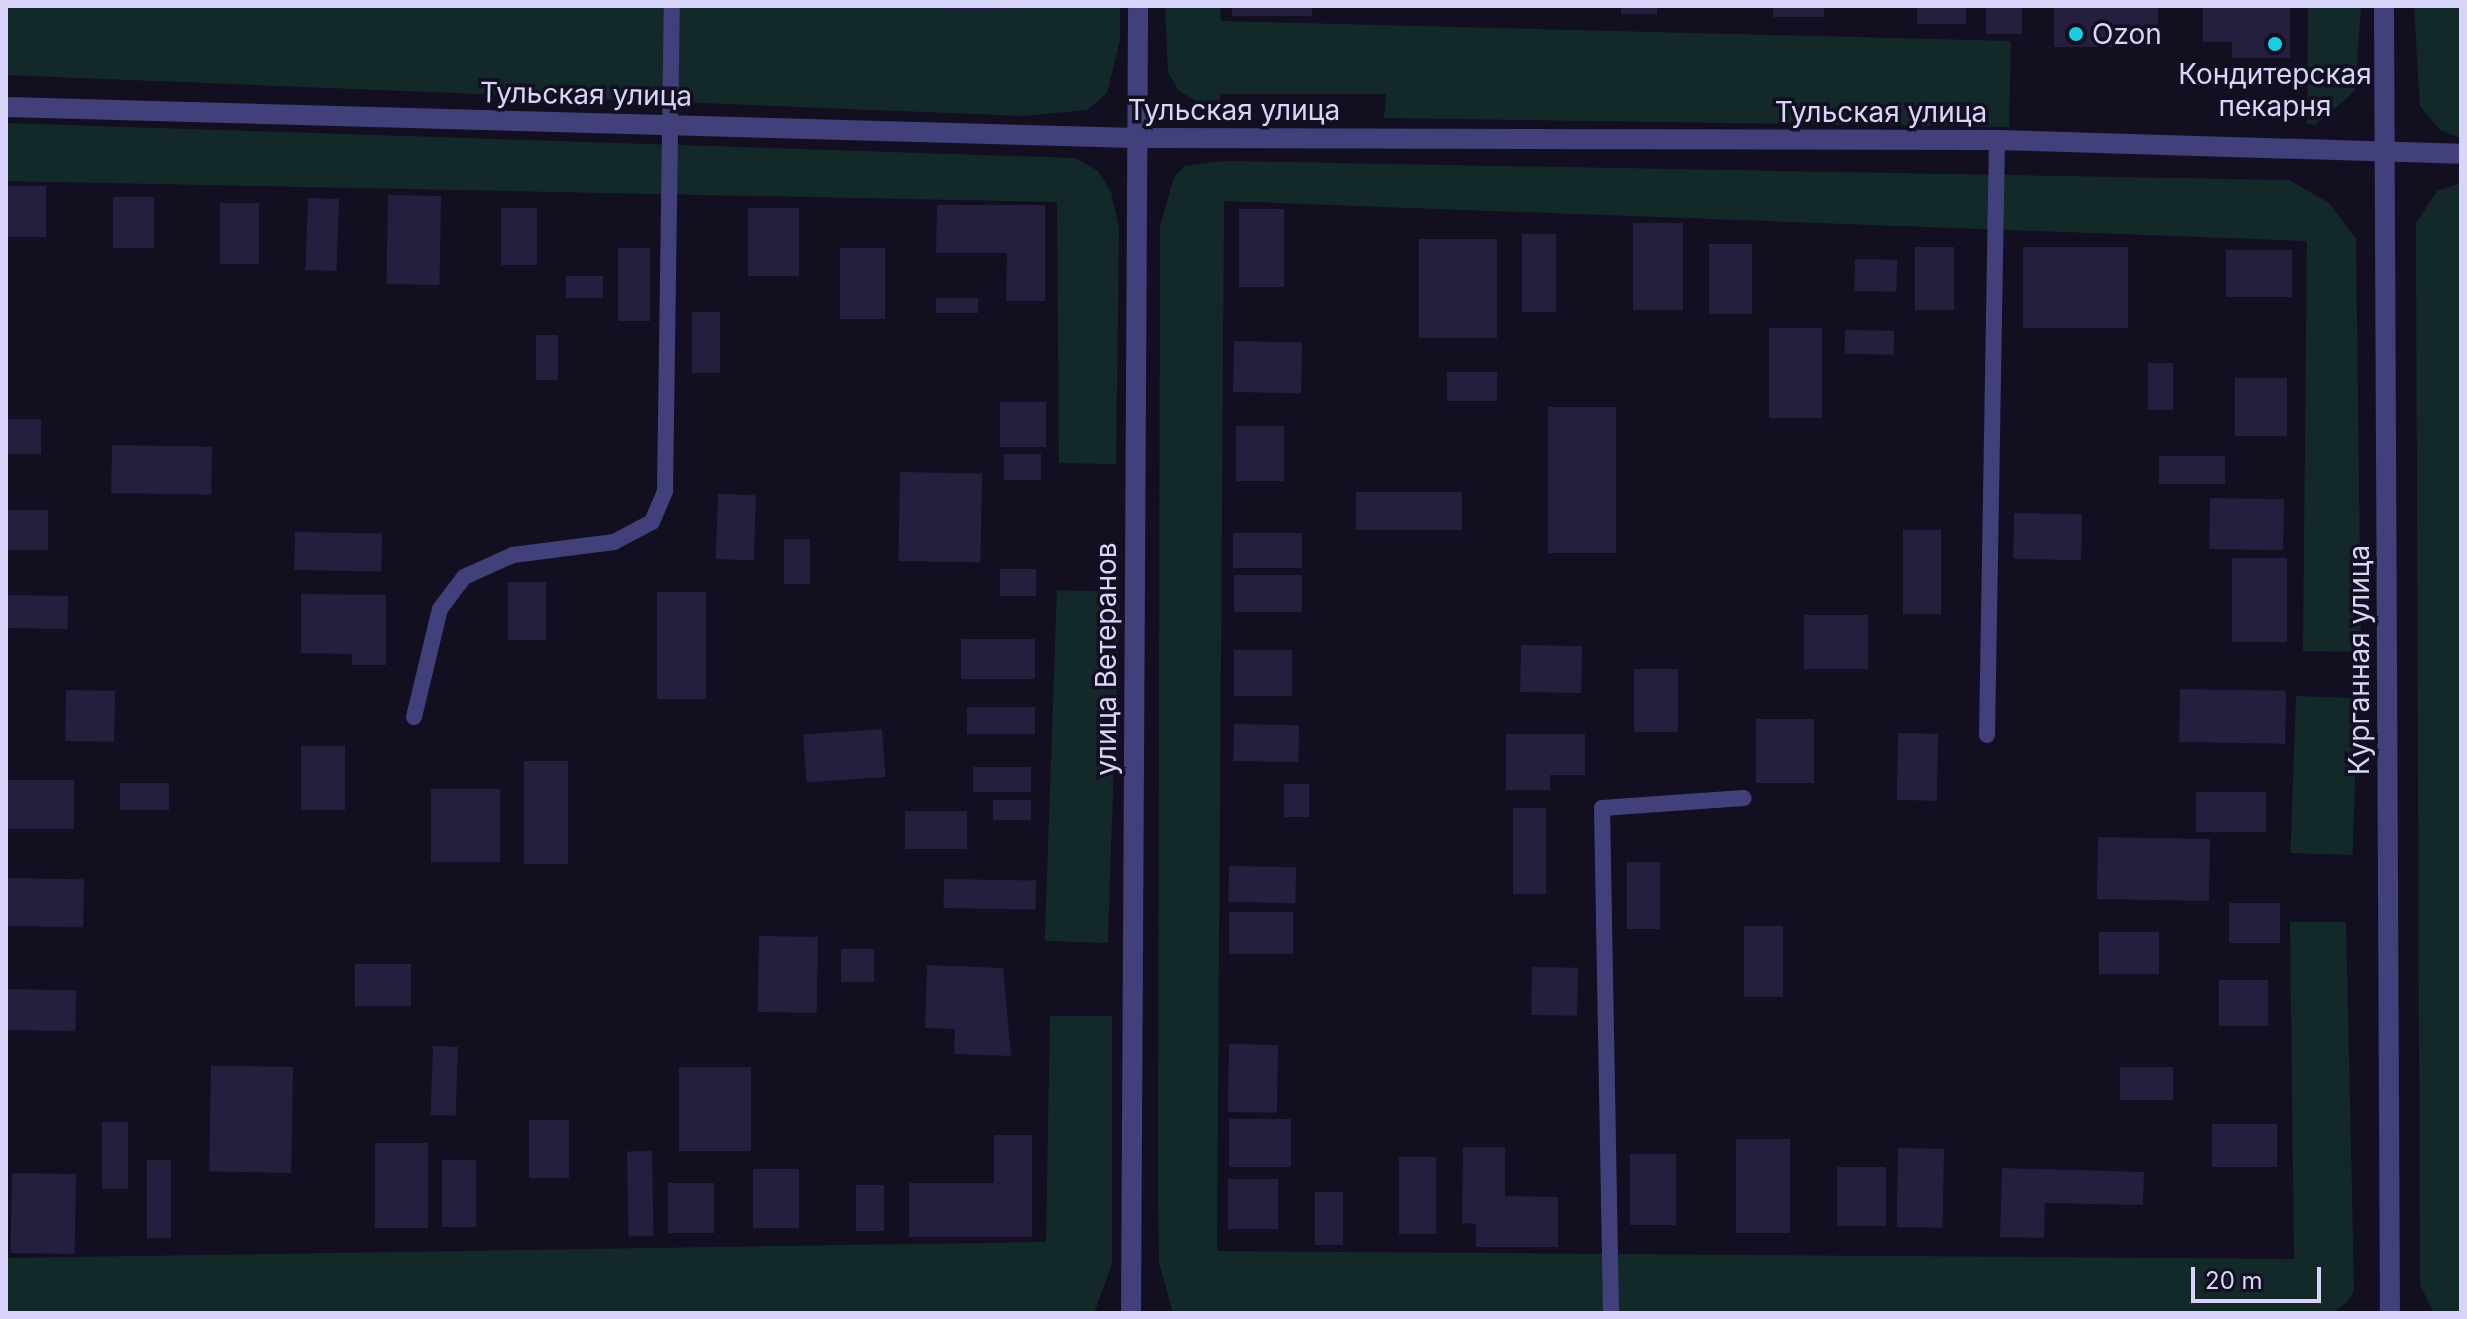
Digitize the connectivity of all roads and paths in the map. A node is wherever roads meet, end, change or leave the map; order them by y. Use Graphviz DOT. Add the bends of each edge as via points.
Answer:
graph roads {
  1 [pos="672,6"];
  2 [pos="1138,6"];
  3 [pos="2384,6"];
  4 [pos="6,107"];
  5 [pos="665,123"];
  6 [pos="1137,138"];
  7 [pos="1997,140"];
  8 [pos="2384,150"];
  9 [pos="2461,154"];
  10 [pos="414,717"];
  11 [pos="1987,735"];
  12 [pos="1744,798"];
  13 [pos="1131,1313"];
  14 [pos="1611,1313"];
  15 [pos="2390,1313"];
  1 -- 5 [label="lane"];
  2 -- 6 [label="street, улица Ветеранов"];
  3 -- 8 [label="street, Курганная улица"];
  4 -- 5 [label="street, Тульская улица"];
  5 -- 6 [label="street, Тульская улица"];
  5 -- 10 [label="lane" via="665,491 652,522 614,542 513,555 464,577 440,609"];
  6 -- 7 [label="street, Тульская улица"];
  6 -- 13 [label="street, улица Ветеранов"];
  7 -- 8 [label="street, Тульская улица"];
  7 -- 11 [label="lane"];
  8 -- 9 [label="street, Тульская улица"];
  8 -- 15 [label="street, Курганная улица"];
  12 -- 14 [label="lane" via="1602,808"];
}
